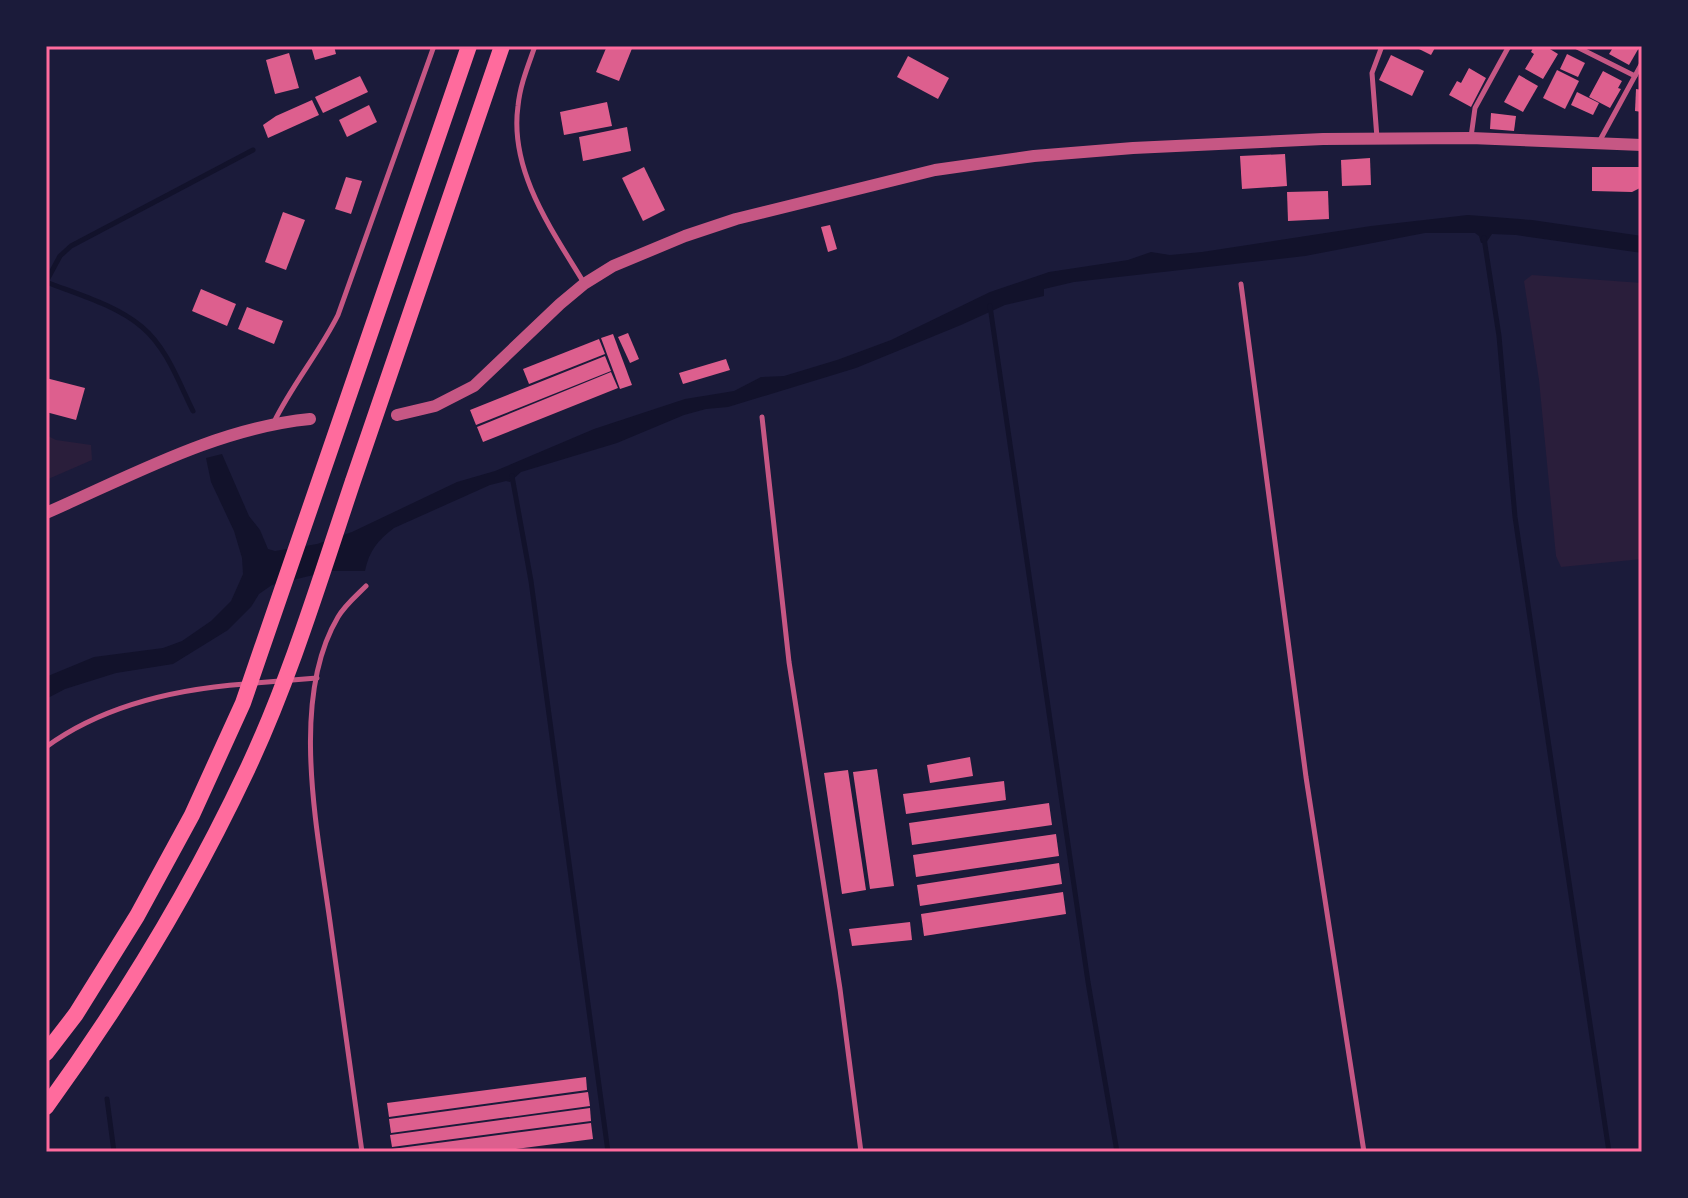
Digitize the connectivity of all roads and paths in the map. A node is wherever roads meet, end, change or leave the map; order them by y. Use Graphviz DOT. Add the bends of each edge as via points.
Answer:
graph roads {
  1 [pos="434,46"];
  2 [pos="469,46"];
  3 [pos="502,46"];
  4 [pos="535,46"];
  5 [pos="1382,46"];
  6 [pos="1509,46"];
  7 [pos="1575,46"];
  8 [pos="1642,63"];
  9 [pos="1635,76"];
  10 [pos="1377,138"];
  11 [pos="1471,138"];
  12 [pos="1598,143"];
  13 [pos="1642,145"];
  14 [pos="584,284"];
  15 [pos="1241,284"];
  16 [pos="397,415"];
  17 [pos="762,417"];
  18 [pos="310,419"];
  19 [pos="274,422"];
  20 [pos="46,513"];
  21 [pos="366,586"];
  22 [pos="317,678"];
  23 [pos="46,747"];
  24 [pos="46,1053"];
  25 [pos="46,1107"];
  26 [pos="362,1152"];
  27 [pos="861,1152"];
  28 [pos="1364,1152"];
  1 -- 19 [label="lane" via="338,315"];
  2 -- 24 [label="highway" via="243,703 192,815 137,916"];
  3 -- 25 [label="highway" via="249,767 156,941"];
  4 -- 14 [label="lane" via="518,105 520,158"];
  5 -- 10 [label="lane" via="1372,73"];
  6 -- 11 [label="lane" via="1475,108"];
  7 -- 9 [label="lane"];
  8 -- 9 [label="lane"];
  9 -- 12 [label="lane"];
  10 -- 11 [label="street"];
  10 -- 14 [label="street" via="1133,148 935,170 708,228 613,266"];
  11 -- 12 [label="street"];
  12 -- 13 [label="street"];
  14 -- 16 [label="street" via="474,386 435,406"];
  15 -- 28 [label="lane" via="1306,777"];
  17 -- 27 [label="lane" via="789,662"];
  18 -- 19 [label="street"];
  19 -- 20 [label="street" via="193,449"];
  21 -- 22 [label="lane" via="338,616"];
  22 -- 23 [label="lane" via="213,686 159,697 82,726"];
  22 -- 26 [label="lane" via="310,772"];
}
